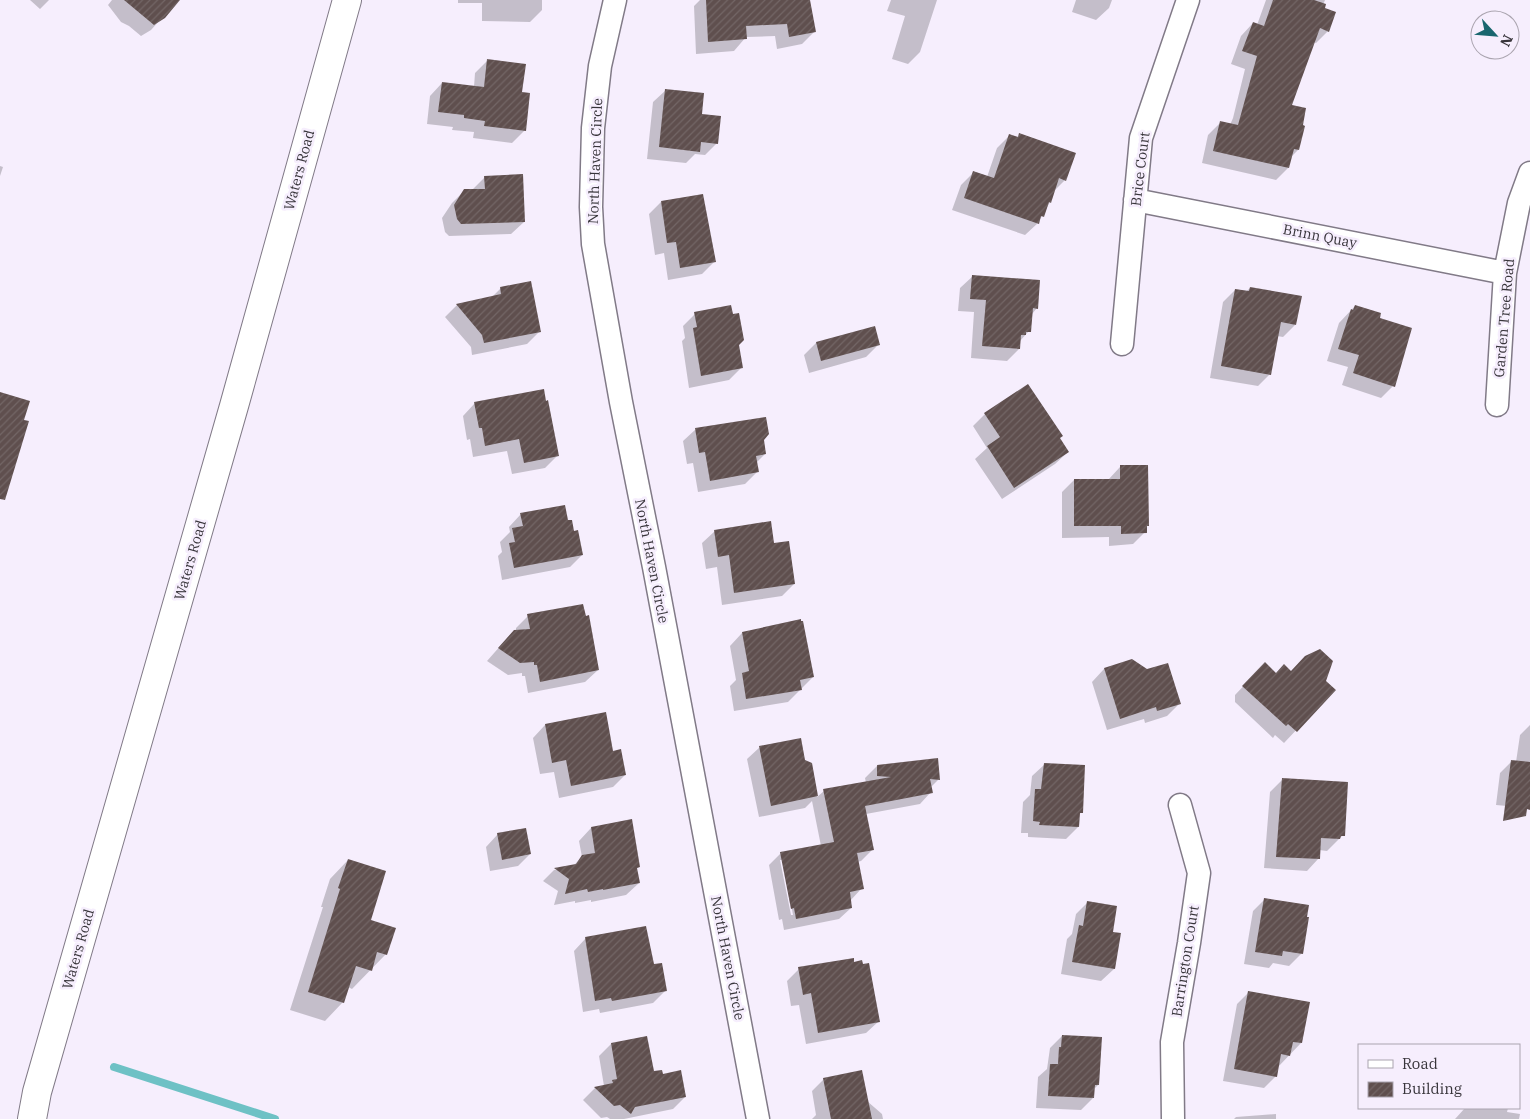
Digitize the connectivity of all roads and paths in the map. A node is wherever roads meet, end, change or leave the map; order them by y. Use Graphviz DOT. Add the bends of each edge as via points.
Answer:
graph roads {
  1 [pos="347,0"];
  2 [pos="615,0"];
  3 [pos="1188,0"];
  4 [pos="1530,173"];
  5 [pos="1135,200"];
  6 [pos="1505,273"];
  7 [pos="1122,344"];
  8 [pos="1497,405"];
  9 [pos="1180,805"];
  10 [pos="32,1119"];
  11 [pos="758,1119"];
  12 [pos="1173,1119"];
  1 -- 10 [label="street, Waters Road" via="37,1092"];
  2 -- 11 [label="street, North Haven Circle" via="606,31 593,128 590,207 593,244"];
  3 -- 5 [label="street, Brice Court" via="1141,138"];
  4 -- 6 [label="street, Garden Tree Road" via="1519,203"];
  5 -- 6 [label="street, Brinn Quay"];
  5 -- 7 [label="street, Brice Court"];
  6 -- 8 [label="street, Garden Tree Road"];
  9 -- 12 [label="street, Barrington Court" via="1199,873 1172,1042"];
}
